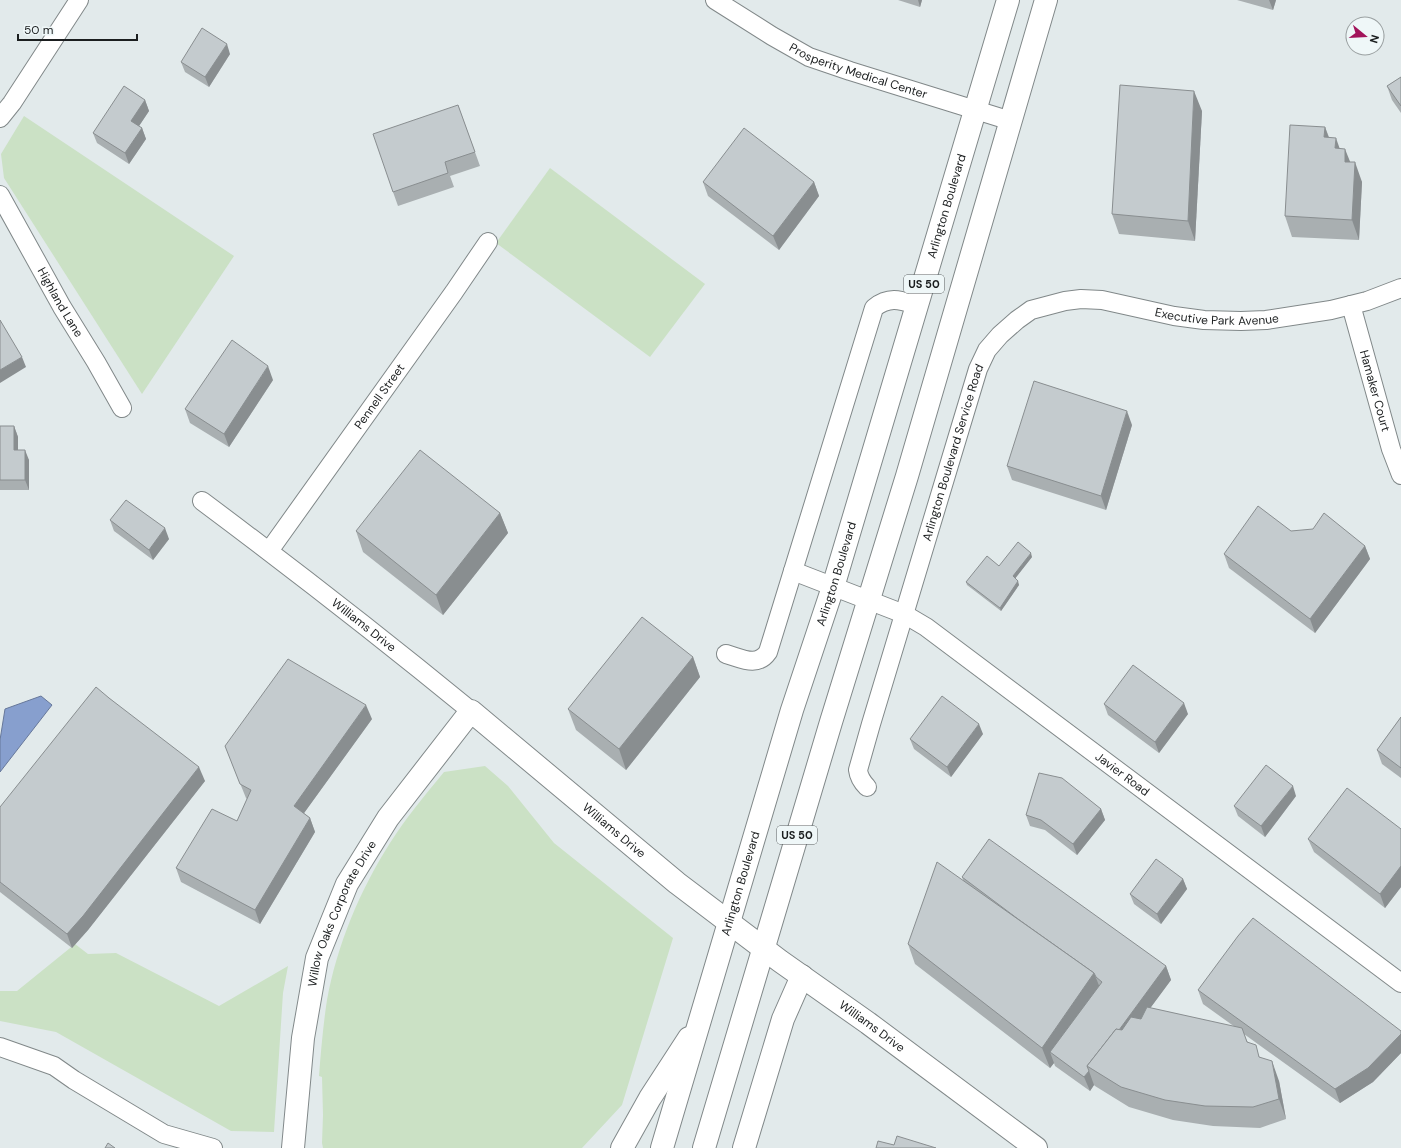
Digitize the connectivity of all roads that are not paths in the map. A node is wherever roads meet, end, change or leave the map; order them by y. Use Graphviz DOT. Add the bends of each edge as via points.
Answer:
graph roads {
  1 [pos="79,0"];
  2 [pos="715,0"];
  3 [pos="1008,0"];
  4 [pos="1046,0"];
  5 [pos="976,111"];
  6 [pos="0,118"];
  7 [pos="1011,121"];
  8 [pos="0,195"];
  9 [pos="488,242"];
  10 [pos="1401,288"];
  11 [pos="917,305"];
  12 [pos="1351,305"];
  13 [pos="1032,310"];
  14 [pos="122,408"];
  15 [pos="1401,475"];
  16 [pos="202,501"];
  17 [pos="269,551"];
  18 [pos="793,571"];
  19 [pos="833,587"];
  20 [pos="869,600"];
  21 [pos="904,614"];
  22 [pos="726,654"];
  23 [pos="471,711"];
  24 [pos="867,787"];
  25 [pos="730,922"];
  26 [pos="764,948"];
  27 [pos="802,976"];
  28 [pos="1401,982"];
  29 [pos="701,1021"];
  30 [pos="0,1047"];
  31 [pos="213,1148"];
  32 [pos="293,1148"];
  33 [pos="622,1148"];
  34 [pos="662,1148"];
  35 [pos="704,1148"];
  36 [pos="744,1148"];
  37 [pos="1036,1148"];
  1 -- 6 [label="street" via="12,104"];
  2 -- 5 [label="street, Prosperity Medical Center" via="809,57"];
  3 -- 5 [label="main road, Arlington Boulevard / US 50"];
  4 -- 7 [label="main road, US 50"];
  5 -- 7 [label="street, Prosperity Medical Center"];
  5 -- 11 [label="main road, Arlington Boulevard / US 50"];
  7 -- 20 [label="main road, US 50"];
  8 -- 14 [label="street, Highland Lane"];
  9 -- 17 [label="street, Pennell Street"];
  10 -- 12 [label="street, Executive Park Avenue"];
  11 -- 18 [label="street" via="890,300 874,308"];
  11 -- 19 [label="main road, Arlington Boulevard / US 50"];
  12 -- 13 [label="street, Executive Park Avenue" via="1301,315 1241,321 1174,316 1102,300 1065,301"];
  12 -- 15 [label="street, Hamaker Court" via="1391,449"];
  13 -- 21 [label="street, Arlington Boulevard Service Road" via="1000,334 987,350 978,369"];
  16 -- 17 [label="street, Williams Drive"];
  17 -- 23 [label="street, Williams Drive"];
  18 -- 19 [label="street, Javier Road"];
  18 -- 22 [label="street" via="764,658 752,661"];
  19 -- 20 [label="street, Javier Road"];
  19 -- 25 [label="main road, Arlington Boulevard / US 50" via="797,692"];
  20 -- 21 [label="street, Javier Road"];
  20 -- 26 [label="main road, US 50"];
  21 -- 24 [label="street, Arlington Boulevard Service Road" via="858,770 862,782"];
  21 -- 28 [label="street, Javier Road" via="947,642"];
  23 -- 25 [label="main road, Williams Drive" via="677,882"];
  23 -- 32 [label="main road, Willow Oaks Corporate Drive" via="388,818 347,884 317,958 302,1038"];
  25 -- 26 [label="main road, Williams Drive"];
  25 -- 29 [label="main road, Arlington Boulevard / US 50"];
  26 -- 27 [label="main road, Williams Drive"];
  26 -- 35 [label="main road, US 50"];
  27 -- 36 [label="main road" via="783,1019"];
  27 -- 37 [label="main road, Williams Drive" via="868,1022"];
  29 -- 33 [label="main road" via="665,1073"];
  29 -- 34 [label="main road, Arlington Boulevard / US 50"];
  30 -- 31 [label="street" via="54,1066 164,1134"];
}
